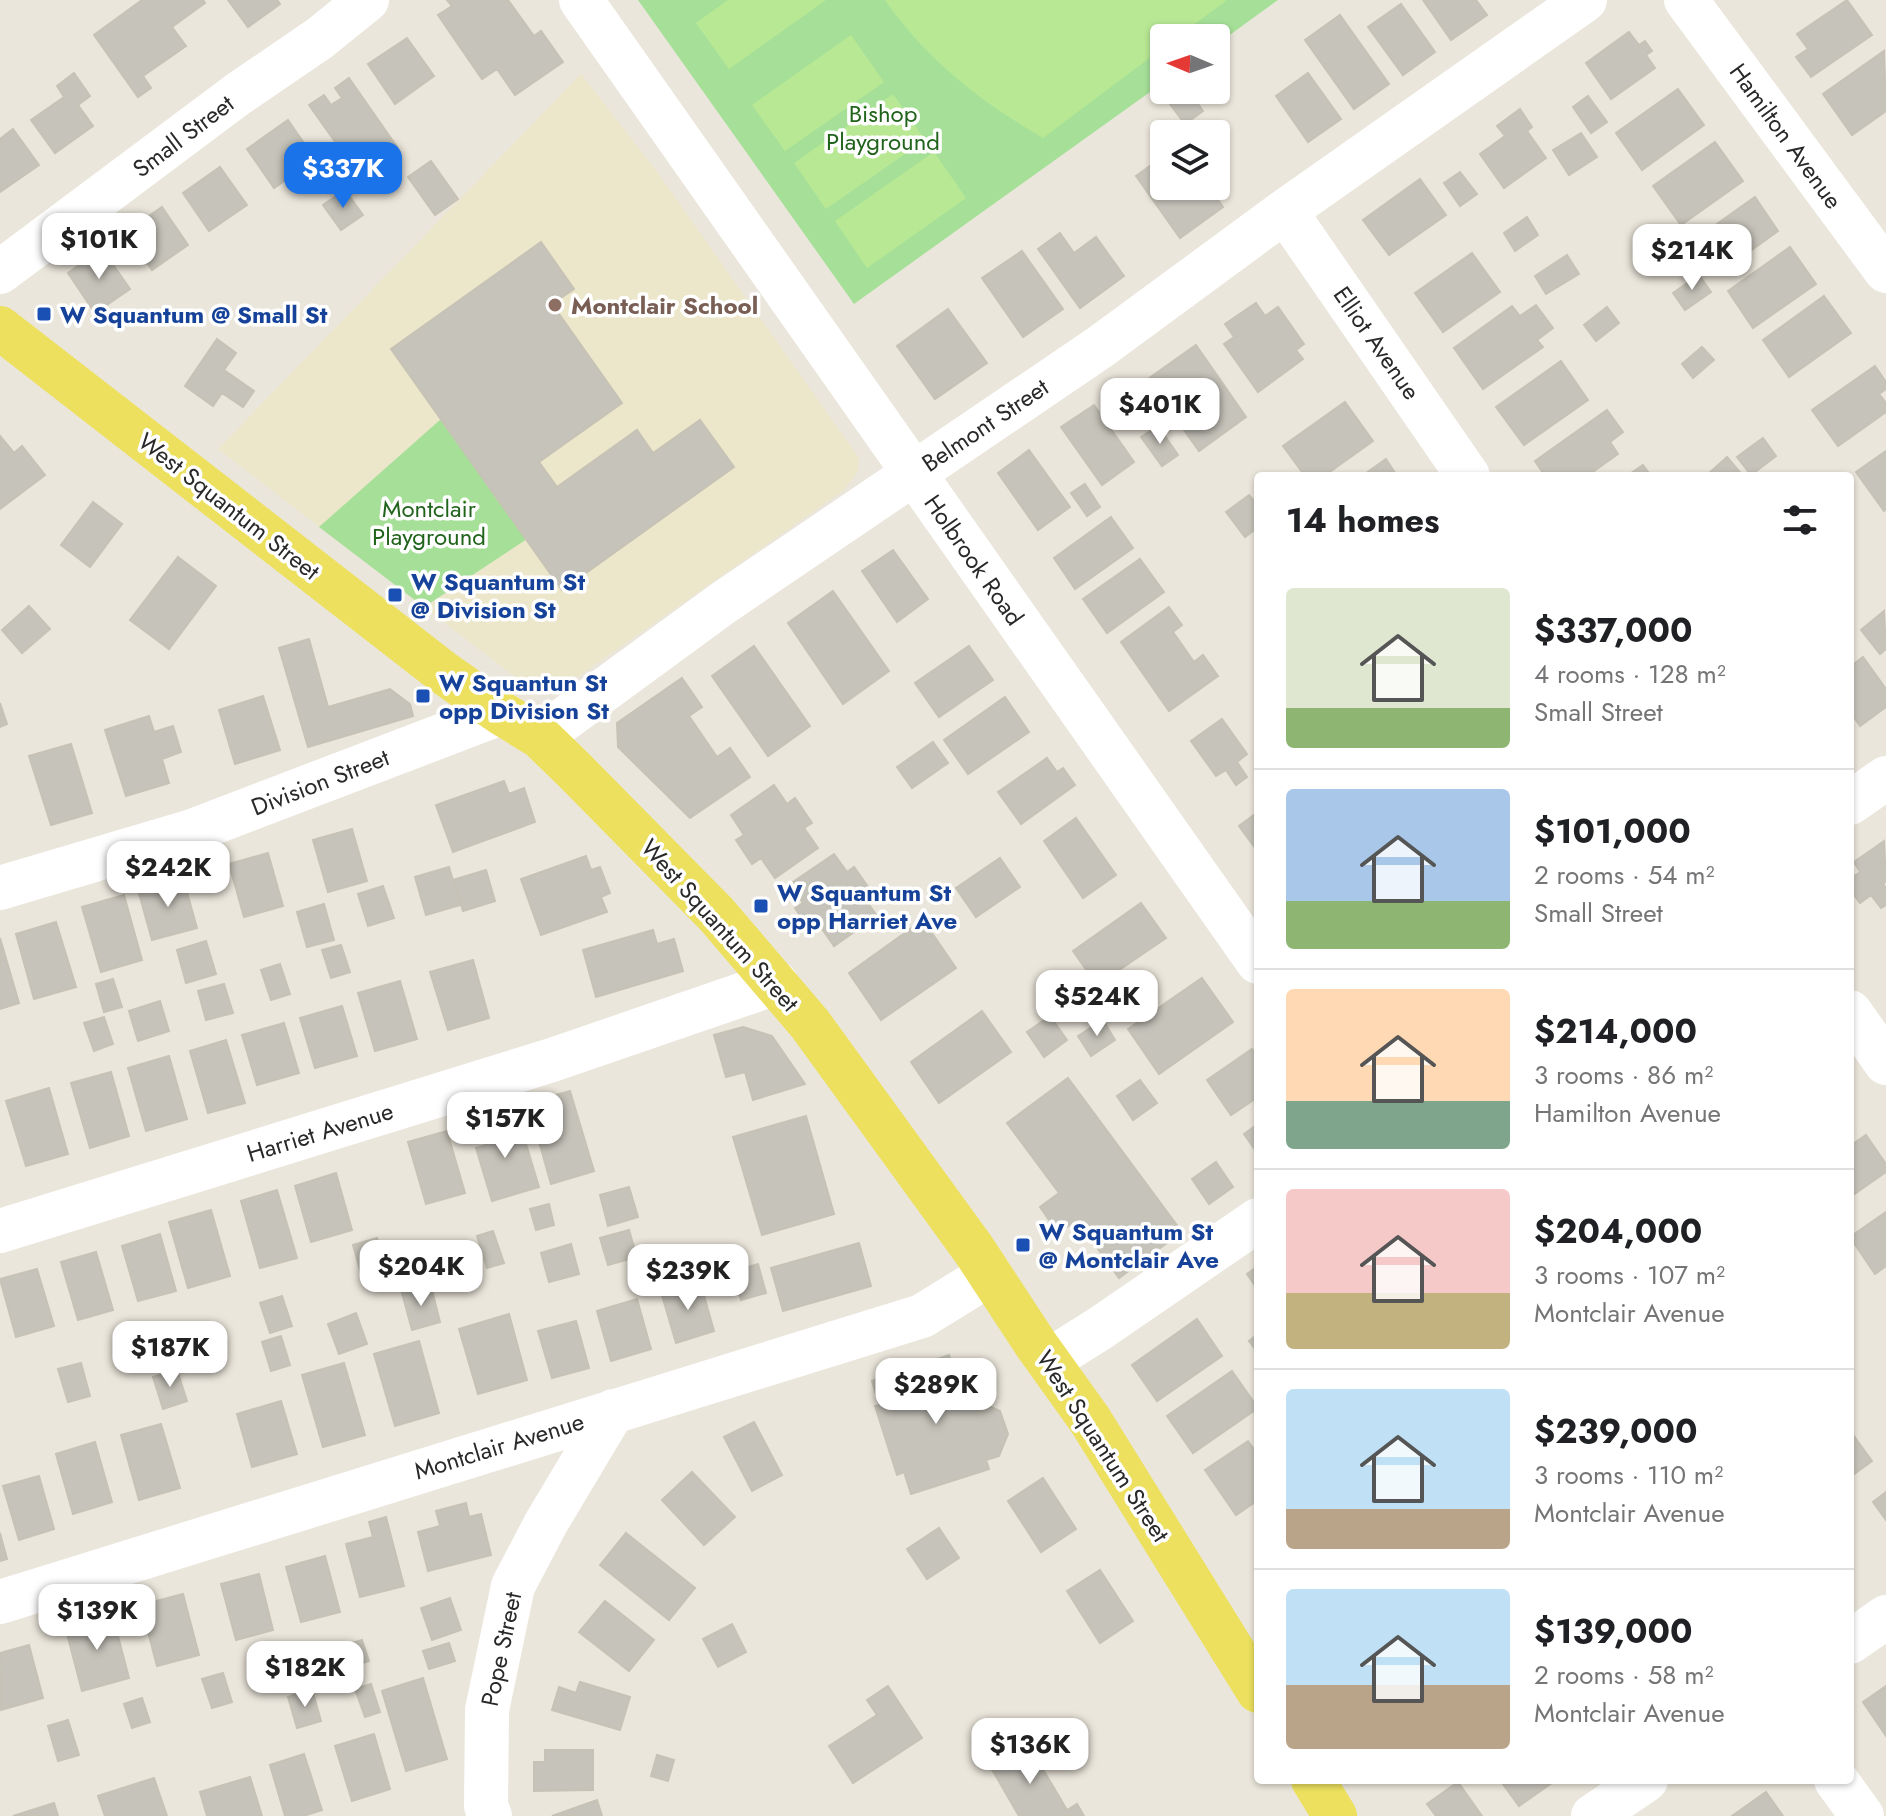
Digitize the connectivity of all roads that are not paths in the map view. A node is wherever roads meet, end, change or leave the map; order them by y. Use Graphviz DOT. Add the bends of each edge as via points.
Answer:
graph roads {
  1 [pos="367,0"];
  2 [pos="581,0"];
  3 [pos="1585,0"];
  4 [pos="1686,0"];
  5 [pos="1285,211"];
  6 [pos="1886,271"];
  7 [pos="0,272"];
  8 [pos="0,328"];
  9 [pos="1465,472"];
  10 [pos="913,474"];
  11 [pos="501,713"];
  12 [pos="540,737"];
  13 [pos="1886,778"];
  14 [pos="1854,800"];
  15 [pos="0,888"];
  16 [pos="1254,956"];
  17 [pos="776,983"];
  18 [pos="1854,1018"];
  19 [pos="1886,1063"];
  20 [pos="1254,1223"];
  21 [pos="0,1231"];
  22 [pos="990,1274"];
  23 [pos="1048,1361"];
  24 [pos="613,1411"];
  25 [pos="0,1602"];
  26 [pos="1886,1617"];
  27 [pos="1854,1639"];
  28 [pos="1254,1685"];
  29 [pos="1315,1784"];
  30 [pos="1640,1784"];
  31 [pos="1839,1784"];
  32 [pos="477,1813"];
  33 [pos="1335,1816"];
  34 [pos="1593,1816"];
  35 [pos="1862,1816"];
  1 -- 7 [label="street, Small Street"];
  2 -- 10 [label="street, Holbrook Road"];
  3 -- 5 [label="street, Belmont Street"];
  4 -- 6 [label="street, Hamilton Avenue"];
  5 -- 9 [label="street, Elliot Avenue"];
  5 -- 10 [label="street, Belmont Street" via="1100,347"];
  8 -- 11 [label="main road, West Squantum Street"];
  10 -- 12 [label="street, Belmont Street" via="723,603"];
  10 -- 16 [label="street, Holbrook Road"];
  11 -- 12 [label="main road, West Squantum Street"];
  11 -- 15 [label="street, Division Street" via="192,831"];
  12 -- 17 [label="main road, West Squantum Street" via="716,914"];
  13 -- 14 [label="street"];
  17 -- 21 [label="street, Harriet Avenue" via="552,1060"];
  17 -- 22 [label="main road, West Squantum Street"];
  18 -- 19 [label="street"];
  20 -- 23 [label="street"];
  22 -- 23 [label="main road, West Squantum Street"];
  22 -- 24 [label="street, Montclair Avenue" via="922,1316"];
  23 -- 28 [label="main road, West Squantum Street"];
  24 -- 25 [label="street, Montclair Avenue"];
  24 -- 32 [label="street, Pope Street" via="513,1586 487,1710"];
  26 -- 27 [label="street"];
  29 -- 33 [label="main road"];
  30 -- 34 [label="street"];
  31 -- 35 [label="street"];
}
